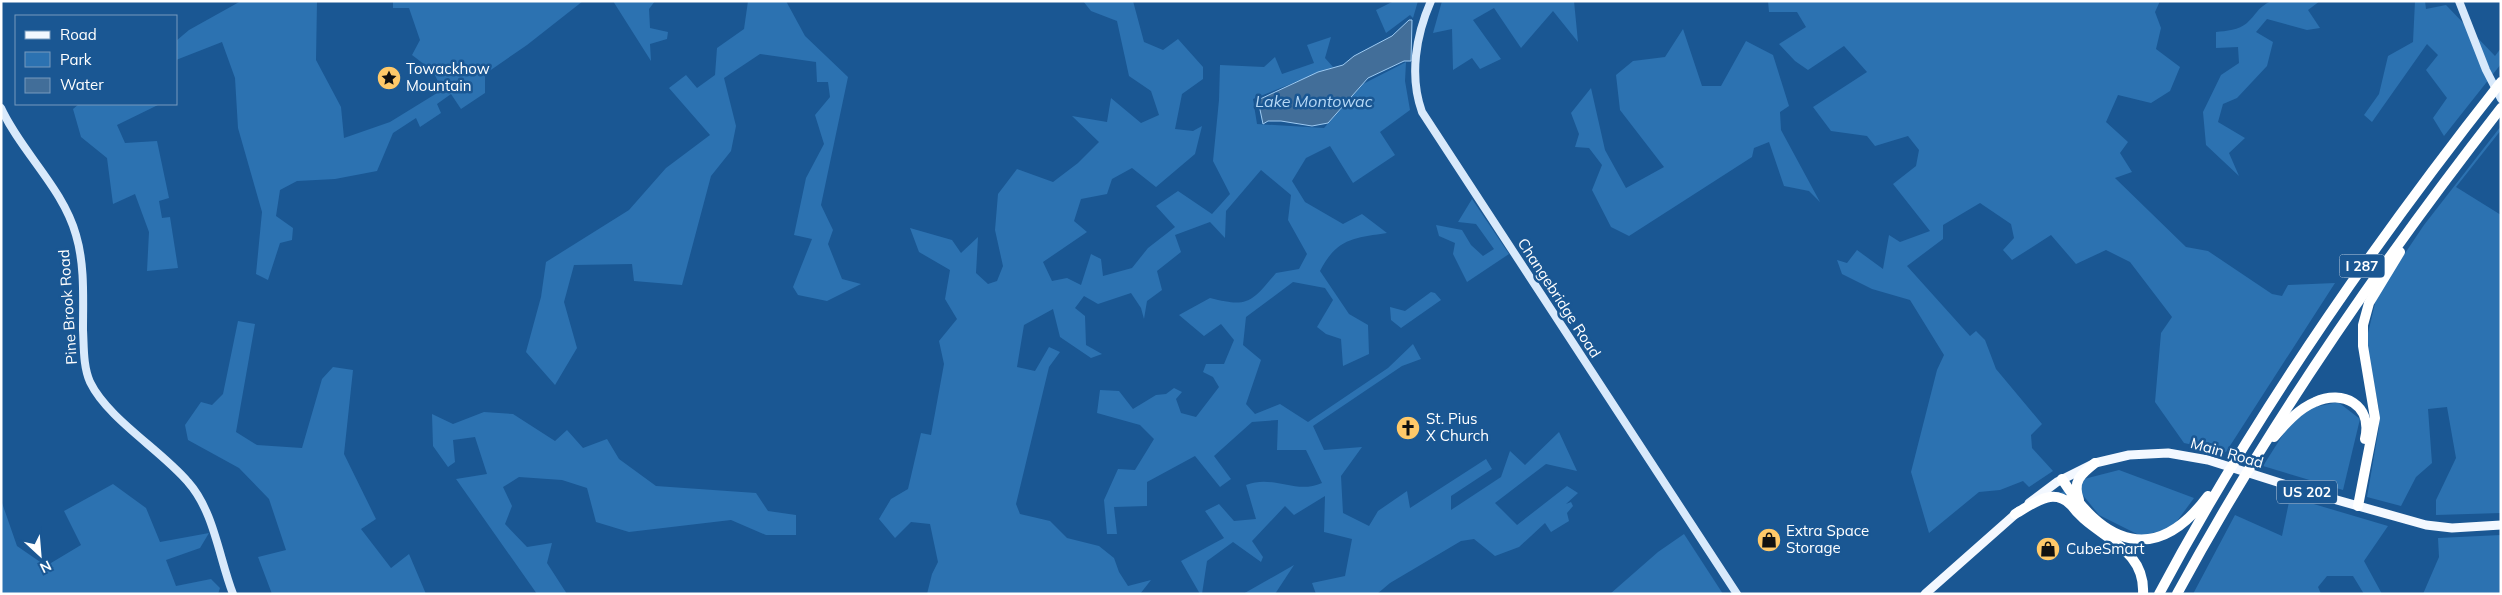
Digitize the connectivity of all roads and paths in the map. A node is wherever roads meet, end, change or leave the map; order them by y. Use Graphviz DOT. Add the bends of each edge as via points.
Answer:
graph roads {
  1 [pos="1431,1"];
  2 [pos="2459,1"];
  3 [pos="2501,82"];
  4 [pos="2501,99"];
  5 [pos="1,108"];
  6 [pos="2499,110"];
  7 [pos="2439,188"];
  8 [pos="2263,449"];
  9 [pos="2095,463"];
  10 [pos="2224,476"];
  11 [pos="2060,481"];
  12 [pos="2070,504"];
  13 [pos="2354,505"];
  14 [pos="2084,510"];
  15 [pos="2015,514"];
  16 [pos="2501,525"];
  17 [pos="234,594"];
  18 [pos="1737,594"];
  19 [pos="1925,594"];
  20 [pos="2143,594"];
  21 [pos="2159,594"];
  22 [pos="2177,594"];
  1 -- 18 [label="main road, Changebridge Road" via="1420,28 1417,55 1417,93 1422,112"];
  2 -- 4 [label="main road"];
  3 -- 10 [label="highway, I 287" via="2368,258"];
  5 -- 17 [label="main road, Pine Brook Road" via="15,135 64,208 76,234 81,257 84,352 90,383 115,414 192,486 208,516"];
  6 -- 7 [label="highway, I 287"];
  7 -- 8 [label="highway, I 287" via="2336,332"];
  7 -- 13 [label="highway" via="2382,280 2364,318 2363,346 2375,418"];
  8 -- 13 [label="highway" via="2308,405 2335,397 2352,402 2363,413 2367,427"];
  8 -- 22 [label="highway" via="2240,482"];
  9 -- 11 [label="main road, Main Road / US 202"];
  9 -- 13 [label="main road, Main Road / US 202" via="2142,453 2182,454"];
  9 -- 14 [label="highway" via="2076,481"];
  10 -- 14 [label="highway" via="2190,517 2160,538 2125,538"];
  10 -- 21 [label="highway"];
  11 -- 12 [label="highway"];
  11 -- 14 [label="highway"];
  11 -- 15 [label="main road, Main Road / US 202"];
  12 -- 15 [label="highway" via="2052,496"];
  12 -- 20 [label="highway" via="2083,520 2131,555 2140,571"];
  13 -- 16 [label="main road, Main Road / US 202" via="2440,527"];
  15 -- 19 [label="main road, Main Road / US 202"];
}
